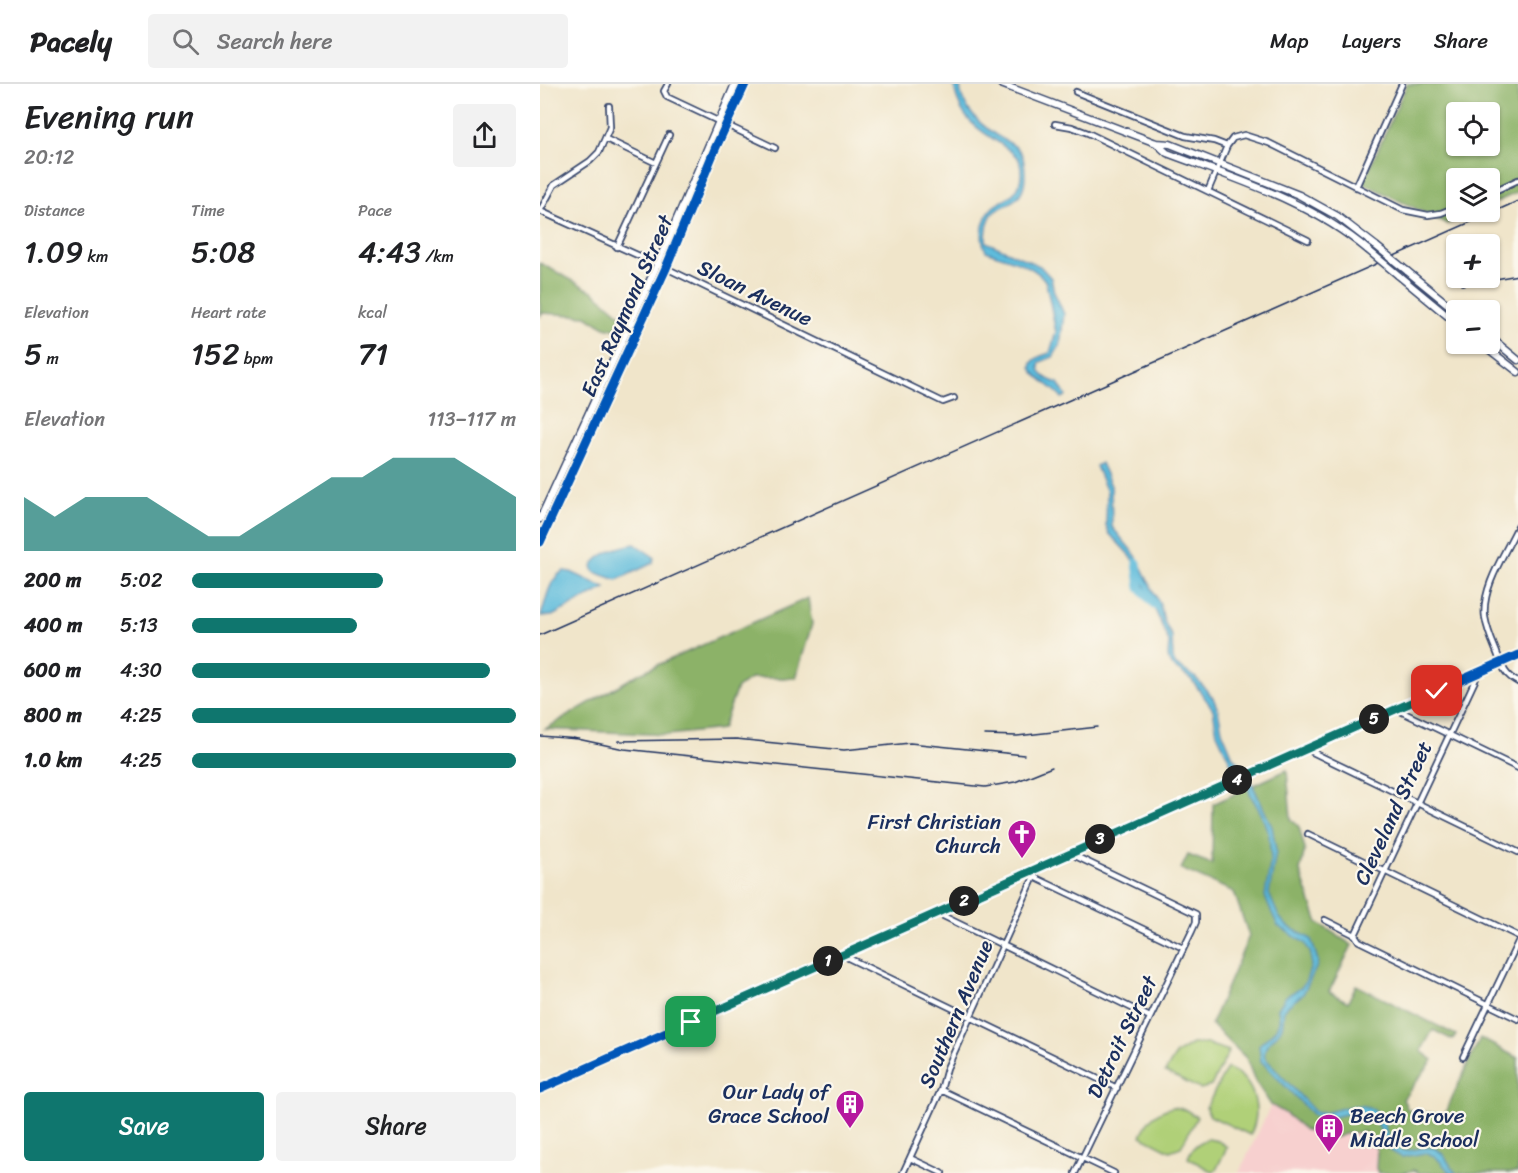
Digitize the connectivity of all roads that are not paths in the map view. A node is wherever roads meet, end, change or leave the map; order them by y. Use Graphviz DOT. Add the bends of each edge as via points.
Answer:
graph roads {
  1 [pos="668,84"];
  2 [pos="735,84"];
  3 [pos="745,84"];
  4 [pos="1001,84"];
  5 [pos="1402,84"];
  6 [pos="1076,92"];
  7 [pos="609,106"];
  8 [pos="718,121"];
  9 [pos="1055,124"];
  10 [pos="726,125"];
  11 [pos="669,135"];
  12 [pos="606,139"];
  13 [pos="1156,143"];
  14 [pos="1227,146"];
  15 [pos="775,148"];
  16 [pos="656,163"];
  17 [pos="1219,163"];
  18 [pos="1215,171"];
  19 [pos="1518,180"];
  20 [pos="1356,187"];
  21 [pos="1500,188"];
  22 [pos="1208,191"];
  23 [pos="1446,210"];
  24 [pos="540,211"];
  25 [pos="1308,240"];
  26 [pos="617,247"];
  27 [pos="657,265"];
  28 [pos="666,268"];
  29 [pos="1446,302"];
  30 [pos="1446,314"];
  31 [pos="1500,345"];
  32 [pos="1495,354"];
  33 [pos="1518,360"];
  34 [pos="1518,372"];
  35 [pos="954,398"];
  36 [pos="567,462"];
  37 [pos="575,465"];
  38 [pos="540,519"];
  39 [pos="1518,525"];
  40 [pos="540,542"];
  41 [pos="1518,655"];
  42 [pos="1501,663"];
  43 [pos="1479,672"];
  44 [pos="1518,682"];
  45 [pos="1396,709"];
  46 [pos="1449,735"];
  47 [pos="1306,749"];
  48 [pos="1518,768"];
  49 [pos="1416,803"];
  50 [pos="1308,834"];
  51 [pos="1518,852"];
  52 [pos="1069,853"];
  53 [pos="1038,868"];
  54 [pos="1385,871"];
  55 [pos="1034,877"];
  56 [pos="937,913"];
  57 [pos="1325,920"];
  58 [pos="1355,934"];
  59 [pos="1518,936"];
  60 [pos="1518,942"];
  61 [pos="1003,946"];
  62 [pos="1183,948"];
  63 [pos="842,955"];
  64 [pos="1489,1005"];
  65 [pos="970,1017"];
  66 [pos="1150,1017"];
  67 [pos="1518,1019"];
  68 [pos="1463,1057"];
  69 [pos="1117,1088"];
  70 [pos="540,1089"];
  71 [pos="941,1090"];
  72 [pos="910,1158"];
  73 [pos="1082,1158"];
  74 [pos="903,1173"];
  75 [pos="942,1173"];
  76 [pos="1075,1173"];
  77 [pos="1114,1173"];
  1 -- 8 [label="street" via="664,94 667,97"];
  2 -- 8 [label="main road, East Raymond Street"];
  3 -- 10 [label="main road, East Raymond Street"];
  4 -- 13 [label="main road"];
  5 -- 20 [label="street"];
  6 -- 14 [label="street" via="1185,136"];
  7 -- 12 [label="street" via="611,126"];
  8 -- 10 [label="street"];
  8 -- 27 [label="main road, East Raymond Street"];
  9 -- 22 [label="street" via="1088,133"];
  10 -- 15 [label="street"];
  10 -- 28 [label="main road, East Raymond Street"];
  11 -- 16 [label="street"];
  12 -- 16 [label="street"];
  12 -- 24 [label="street" via="591,160 554,185"];
  13 -- 17 [label="main road" via="1170,144"];
  13 -- 18 [label="main road" via="1167,153"];
  14 -- 17 [label="street"];
  14 -- 20 [label="street" via="1239,135 1250,135"];
  16 -- 26 [label="street"];
  17 -- 18 [label="street"];
  17 -- 29 [label="main road, bridge" via="1318,204"];
  18 -- 22 [label="street"];
  18 -- 30 [label="main road, bridge" via="1312,211 1368,250"];
  19 -- 21 [label="street"];
  20 -- 23 [label="street" via="1414,214"];
  22 -- 25 [label="street"];
  24 -- 26 [label="street, Sloan Avenue"];
  26 -- 27 [label="street, Sloan Avenue"];
  27 -- 28 [label="street, Sloan Avenue"];
  27 -- 36 [label="main road, East Raymond Street"];
  28 -- 35 [label="street, Sloan Avenue" via="943,402"];
  28 -- 37 [label="main road, East Raymond Street"];
  31 -- 33 [label="main road"];
  32 -- 34 [label="main road"];
  36 -- 37 [label="main road"];
  36 -- 38 [label="main road, East Raymond Street"];
  37 -- 40 [label="main road, East Raymond Street"];
  39 -- 42 [label="street" via="1485,601 1487,626"];
  41 -- 42 [label="street"];
  42 -- 43 [label="street"];
  42 -- 44 [label="street" via="1508,676"];
  43 -- 45 [label="street"];
  43 -- 46 [label="street, Cleveland Street"];
  45 -- 46 [label="street"];
  45 -- 47 [label="street"];
  46 -- 48 [label="street"];
  46 -- 49 [label="street, Cleveland Street"];
  47 -- 49 [label="street"];
  47 -- 52 [label="street"];
  49 -- 51 [label="street"];
  49 -- 54 [label="street, Cleveland Street"];
  50 -- 54 [label="street"];
  52 -- 53 [label="street"];
  52 -- 62 [label="street, Detroit Street" via="1196,914"];
  53 -- 55 [label="street, Southern Avenue"];
  53 -- 56 [label="street"];
  54 -- 58 [label="street, Cleveland Street"];
  54 -- 59 [label="street"];
  55 -- 61 [label="street, Southern Avenue"];
  55 -- 62 [label="street"];
  56 -- 61 [label="street"];
  56 -- 63 [label="street"];
  57 -- 58 [label="street"];
  58 -- 64 [label="street" via="1359,941"];
  60 -- 64 [label="street"];
  61 -- 65 [label="street, Southern Avenue"];
  61 -- 66 [label="street"];
  62 -- 66 [label="street, Detroit Street"];
  63 -- 65 [label="street"];
  63 -- 70 [label="street"];
  64 -- 67 [label="street"];
  64 -- 68 [label="street"];
  65 -- 69 [label="street"];
  65 -- 71 [label="street, Southern Avenue"];
  66 -- 69 [label="street, Detroit Street"];
  69 -- 73 [label="street, Detroit Street"];
  71 -- 72 [label="street, Southern Avenue"];
  71 -- 73 [label="street"];
  72 -- 74 [label="street, Southern Avenue"];
  72 -- 75 [label="street"];
  73 -- 76 [label="street, Detroit Street"];
  73 -- 77 [label="street"];
}
